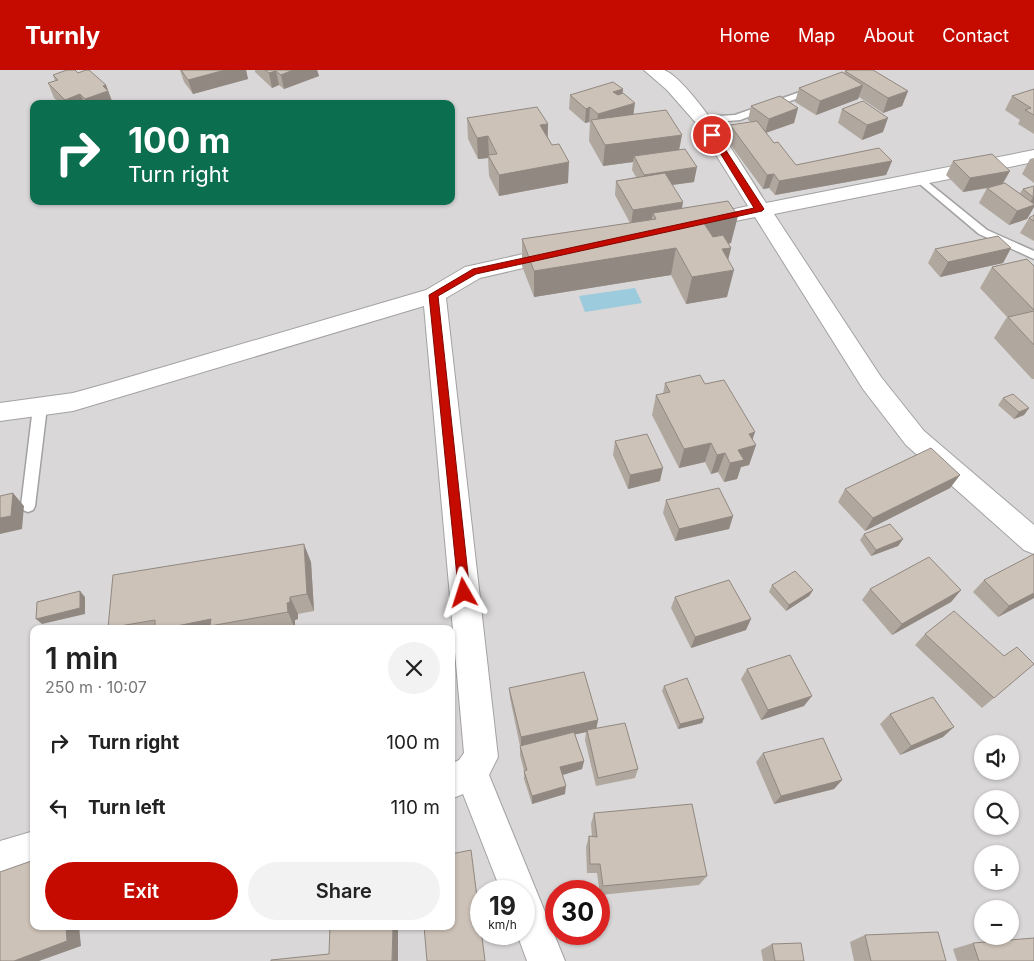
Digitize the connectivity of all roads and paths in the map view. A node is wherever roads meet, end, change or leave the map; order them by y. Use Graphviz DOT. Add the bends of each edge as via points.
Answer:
graph roads {
  1 [pos="653,70"];
  2 [pos="830,84"];
  3 [pos="703,120"];
  4 [pos="1034,156"];
  5 [pos="919,178"];
  6 [pos="759,209"];
  7 [pos="683,226"];
  8 [pos="578,249"];
  9 [pos="1034,255"];
  10 [pos="434,295"];
  11 [pos="40,407"];
  12 [pos="0,412"];
  13 [pos="28,506"];
  14 [pos="1034,542"];
  15 [pos="461,777"];
  16 [pos="30,850"];
  17 [pos="0,859"];
  18 [pos="513,880"];
  19 [pos="535,932"];
  20 [pos="546,961"];
  1 -- 3 [label="street" via="673,86"];
  2 -- 3 [label="lane" via="736,118"];
  3 -- 6 [label="street"];
  4 -- 5 [label="street"];
  5 -- 6 [label="street"];
  5 -- 9 [label="lane" via="983,232"];
  6 -- 7 [label="street"];
  6 -- 14 [label="street" via="890,408 915,438"];
  8 -- 10 [label="street" via="473,272"];
  10 -- 11 [label="street" via="109,392"];
  10 -- 15 [label="street" via="481,757"];
  11 -- 12 [label="street"];
  11 -- 13 [label="lane"];
  15 -- 18 [label="street"];
  16 -- 17 [label="street"];
  19 -- 20 [label="street"];
}
